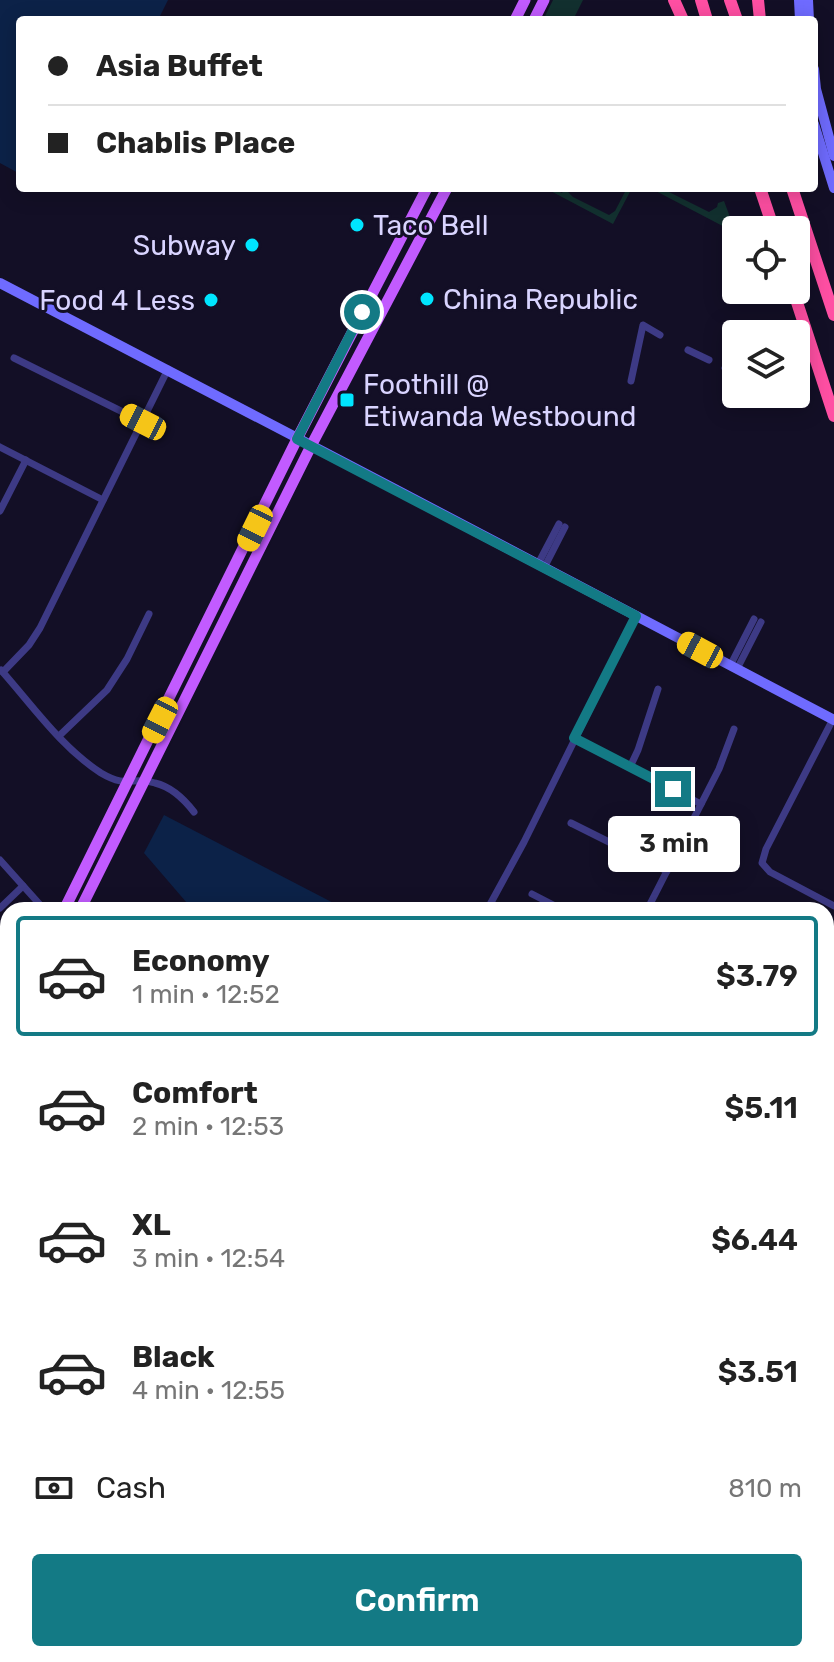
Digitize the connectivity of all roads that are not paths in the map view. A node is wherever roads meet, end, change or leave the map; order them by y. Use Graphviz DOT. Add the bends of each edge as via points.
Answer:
graph roads {
  1 [pos="818,96"];
  2 [pos="818,137"];
  3 [pos="834,156"];
  4 [pos="834,188"];
  5 [pos="425,192"];
  6 [pos="445,192"];
  7 [pos="761,192"];
  8 [pos="793,192"];
  9 [pos="769,216"];
  10 [pos="0,283"];
  11 [pos="798,304"];
  12 [pos="834,315"];
  13 [pos="660,335"];
  14 [pos="688,350"];
  15 [pos="14,358"];
  16 [pos="709,360"];
  17 [pos="168,369"];
  18 [pos="631,381"];
  19 [pos="834,416"];
  20 [pos="143,422"];
  21 [pos="297,439"];
  22 [pos="311,446"];
  23 [pos="0,447"];
  24 [pos="26,460"];
  25 [pos="103,500"];
  26 [pos="0,511"];
  27 [pos="562,526"];
  28 [pos="541,566"];
  29 [pos="149,614"];
  30 [pos="636,616"];
  31 [pos="758,620"];
  32 [pos="734,668"];
  33 [pos="1,670"];
  34 [pos="658,689"];
  35 [pos="833,720"];
  36 [pos="734,729"];
  37 [pos="59,736"];
  38 [pos="574,738"];
  39 [pos="630,767"];
  40 [pos="128,782"];
  41 [pos="143,782"];
  42 [pos="701,804"];
  43 [pos="194,812"];
  44 [pos="571,823"];
  45 [pos="0,860"];
  46 [pos="667,871"];
  47 [pos="23,886"];
  48 [pos="532,894"];
  49 [pos="6,902"];
  50 [pos="38,902"];
  51 [pos="68,902"];
  52 [pos="84,902"];
  53 [pos="491,902"];
  54 [pos="548,902"];
  55 [pos="651,902"];
  56 [pos="826,902"];
  1 -- 3 [label="main road"];
  2 -- 4 [label="main road"];
  5 -- 21 [label="main road"];
  6 -- 22 [label="main road"];
  7 -- 9 [label="highway"];
  8 -- 12 [label="highway"];
  10 -- 17 [label="main road"];
  11 -- 19 [label="highway"];
  13 -- 18 [label="street" via="643,325"];
  14 -- 16 [label="street"];
  15 -- 20 [label="street"];
  17 -- 20 [label="street"];
  17 -- 21 [label="main road"];
  20 -- 25 [label="street"];
  21 -- 22 [label="main road"];
  21 -- 40 [label="main road"];
  22 -- 28 [label="main road"];
  22 -- 41 [label="main road"];
  23 -- 24 [label="street"];
  24 -- 25 [label="street"];
  24 -- 26 [label="street"];
  25 -- 33 [label="street" via="36,634"];
  27 -- 28 [label="street"];
  28 -- 30 [label="main road"];
  29 -- 37 [label="street" via="107,690"];
  30 -- 32 [label="main road"];
  30 -- 38 [label="street"];
  31 -- 32 [label="street"];
  32 -- 35 [label="main road"];
  33 -- 37 [label="street"];
  34 -- 39 [label="street"];
  35 -- 56 [label="street" via="762,863"];
  36 -- 42 [label="street"];
  37 -- 40 [label="street" via="94,768"];
  38 -- 39 [label="street"];
  38 -- 53 [label="street"];
  39 -- 42 [label="street"];
  40 -- 41 [label="street"];
  40 -- 51 [label="main road"];
  41 -- 43 [label="street" via="178,794"];
  41 -- 52 [label="main road"];
  42 -- 46 [label="street"];
  44 -- 46 [label="street"];
  45 -- 47 [label="street"];
  46 -- 55 [label="street"];
  47 -- 49 [label="street"];
  47 -- 50 [label="street"];
  48 -- 54 [label="street"];
}
